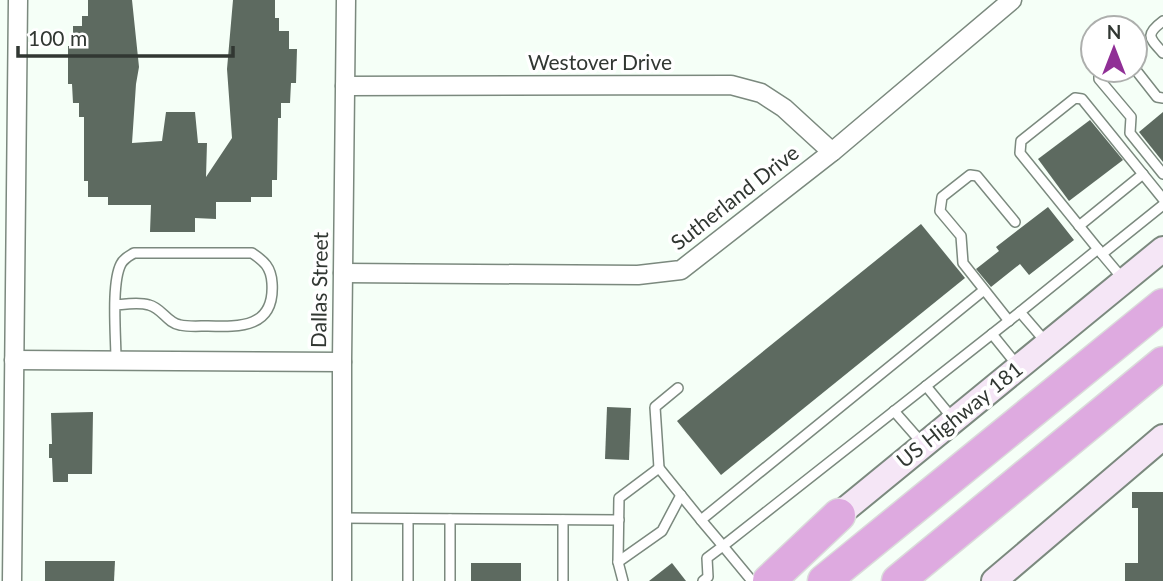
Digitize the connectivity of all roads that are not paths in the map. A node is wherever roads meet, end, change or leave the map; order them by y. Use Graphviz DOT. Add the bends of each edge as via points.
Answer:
graph roads {
  1 [pos="18,0"];
  2 [pos="346,0"];
  3 [pos="1012,0"];
  4 [pos="1163,21"];
  5 [pos="1163,54"];
  6 [pos="1103,84"];
  7 [pos="1147,84"];
  8 [pos="345,86"];
  9 [pos="1163,98"];
  10 [pos="832,152"];
  11 [pos="1143,174"];
  12 [pos="1163,174"];
  13 [pos="1163,199"];
  14 [pos="1163,205"];
  15 [pos="1015,222"];
  16 [pos="1079,226"];
  17 [pos="1163,249"];
  18 [pos="1100,252"];
  19 [pos="7,271"];
  20 [pos="343,273"];
  21 [pos="1124,281"];
  22 [pos="984,290"];
  23 [pos="116,304"];
  24 [pos="1163,305"];
  25 [pos="1020,312"];
  26 [pos="1009,320"];
  27 [pos="992,334"];
  28 [pos="1047,344"];
  29 [pos="14,360"];
  30 [pos="116,360"];
  31 [pos="342,362"];
  32 [pos="1163,363"];
  33 [pos="1019,367"];
  34 [pos="926,386"];
  35 [pos="678,388"];
  36 [pos="894,411"];
  37 [pos="954,421"];
  38 [pos="1163,437"];
  39 [pos="923,445"];
  40 [pos="659,468"];
  41 [pos="681,495"];
  42 [pos="838,515"];
  43 [pos="342,519"];
  44 [pos="408,519"];
  45 [pos="450,519"];
  46 [pos="563,520"];
  47 [pos="619,520"];
  48 [pos="701,520"];
  49 [pos="723,546"];
  50 [pos="618,562"];
  51 [pos="12,581"];
  52 [pos="342,581"];
  53 [pos="408,581"];
  54 [pos="450,581"];
  55 [pos="563,581"];
  56 [pos="623,581"];
  57 [pos="703,581"];
  58 [pos="755,581"];
  59 [pos="769,581"];
  60 [pos="824,581"];
  61 [pos="898,581"];
  62 [pos="994,581"];
  1 -- 19 [label="street"];
  2 -- 8 [label="street, Dallas Street"];
  3 -- 10 [label="street, Sutherland Drive"];
  4 -- 5 [label="lane" via="1150,34"];
  6 -- 12 [label="lane" via="1130,117 1130,133"];
  7 -- 9 [label="lane"];
  8 -- 10 [label="street, Westover Drive" via="731,85 761,93 784,108"];
  8 -- 20 [label="street, Dallas Street"];
  10 -- 20 [label="street, Sutherland Drive" via="681,270 638,275"];
  11 -- 13 [label="lane"];
  11 -- 16 [label="lane"];
  11 -- 16 [label="lane" via="1082,99 1075,98 1021,141 1020,152"];
  14 -- 18 [label="lane"];
  15 -- 22 [label="lane" via="977,176 970,175 942,197 940,211 961,236 963,263"];
  16 -- 18 [label="lane"];
  17 -- 21 [label="main road, US Highway 181"];
  18 -- 21 [label="lane"];
  18 -- 25 [label="lane"];
  19 -- 29 [label="street"];
  20 -- 31 [label="street, Dallas Street"];
  21 -- 28 [label="main road, US Highway 181"];
  22 -- 26 [label="lane"];
  22 -- 48 [label="lane"];
  23 -- 23 [label="lane" via="117,276 123,260 134,253 252,253 266,262 271,275 266,310 242,327 179,325 148,304"];
  23 -- 30 [label="lane"];
  24 -- 60 [label="highway"];
  25 -- 26 [label="lane"];
  25 -- 28 [label="lane"];
  26 -- 27 [label="lane"];
  27 -- 33 [label="lane"];
  27 -- 34 [label="lane"];
  28 -- 33 [label="main road, US Highway 181"];
  29 -- 30 [label="street"];
  29 -- 51 [label="street"];
  30 -- 31 [label="street"];
  31 -- 43 [label="street, Dallas Street"];
  32 -- 61 [label="highway"];
  33 -- 37 [label="main road, US Highway 181"];
  34 -- 36 [label="lane"];
  34 -- 37 [label="lane"];
  35 -- 40 [label="lane" via="655,407"];
  36 -- 39 [label="lane"];
  36 -- 49 [label="lane"];
  37 -- 39 [label="main road, US Highway 181"];
  38 -- 62 [label="main road"];
  39 -- 42 [label="main road, US Highway 181"];
  40 -- 41 [label="lane"];
  40 -- 47 [label="lane" via="619,498"];
  41 -- 48 [label="lane"];
  41 -- 50 [label="lane" via="662,531"];
  42 -- 58 [label="main road, US Highway 181"];
  42 -- 59 [label="highway"];
  43 -- 44 [label="lane"];
  43 -- 52 [label="street, Dallas Street"];
  44 -- 45 [label="lane"];
  44 -- 53 [label="lane"];
  45 -- 46 [label="lane"];
  45 -- 54 [label="lane"];
  46 -- 47 [label="lane"];
  46 -- 55 [label="lane"];
  47 -- 50 [label="lane"];
  48 -- 49 [label="lane"];
  49 -- 57 [label="lane" via="707,558 708,577"];
  49 -- 58 [label="lane"];
  50 -- 56 [label="lane"];
}
